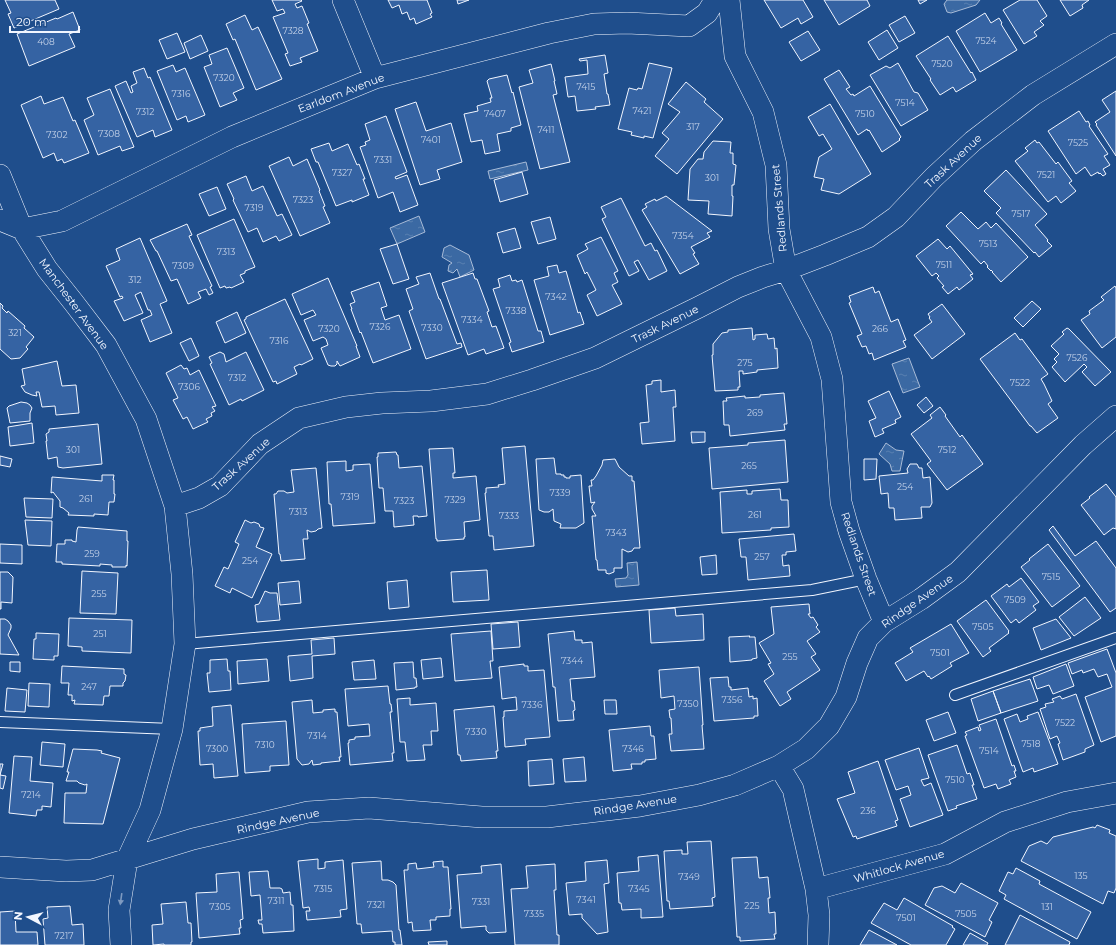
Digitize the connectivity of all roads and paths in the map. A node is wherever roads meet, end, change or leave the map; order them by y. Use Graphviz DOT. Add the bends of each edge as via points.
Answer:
graph roads {
  1 [pos="343,0"];
  2 [pos="715,0"];
  3 [pos="729,0"];
  4 [pos="1116,44"];
  5 [pos="374,78"];
  6 [pos="0,175"];
  7 [pos="0,220"];
  8 [pos="22,229"];
  9 [pos="786,270"];
  10 [pos="1116,416"];
  11 [pos="175,506"];
  12 [pos="866,579"];
  13 [pos="884,622"];
  14 [pos="1116,638"];
  15 [pos="185,644"];
  16 [pos="955,695"];
  17 [pos="0,722"];
  18 [pos="172,729"];
  19 [pos="779,766"];
  20 [pos="1116,793"];
  21 [pos="126,860"];
  22 [pos="0,867"];
  23 [pos="816,889"];
  24 [pos="121,945"];
  25 [pos="818,945"];
  1 -- 5 [label="street"];
  2 -- 5 [label="street, Earldom Avenue" via="707,13 689,26 594,24"];
  3 -- 9 [label="street, Redlands Street" via="734,56 763,112 776,165 779,229"];
  4 -- 9 [label="street, Trask Avenue" via="1032,95 973,141 896,217 868,237"];
  5 -- 8 [label="street, Earldom Avenue" via="232,137 62,221"];
  6 -- 8 [label="street, Manchester Avenue"];
  7 -- 8 [label="street"];
  8 -- 11 [label="street, Manchester Avenue" via="47,269 106,346 128,385 146,418"];
  9 -- 11 [label="street, Trask Avenue" via="738,287 595,358 487,394 346,407 299,418 260,444 220,486 199,498"];
  9 -- 12 [label="street, Redlands Street" via="821,337 832,379 841,502"];
  10 -- 13 [label="street, Rindge Avenue" via="1083,445 958,572"];
  11 -- 15 [label="street, Manchester Avenue" via="182,574"];
  12 -- 13 [label="street, Redlands Street"];
  12 -- 15 [label="lane" via="812,590"];
  13 -- 19 [label="street, Rindge Avenue" via="868,638 846,697 830,726 806,749"];
  14 -- 16 [label="lane"];
  15 -- 18 [label="street, Manchester Avenue"];
  17 -- 18 [label="lane"];
  18 -- 21 [label="street, Manchester Avenue" via="150,810"];
  19 -- 21 [label="street, Rindge Avenue" via="735,785 699,795 640,806 547,817 482,817 369,808 308,812 193,839"];
  19 -- 23 [label="street" via="793,789"];
  20 -- 23 [label="street, Whitlock Avenue" via="1067,802 1005,822 945,854"];
  21 -- 22 [label="street, Rindge Avenue" via="92,870"];
  21 -- 24 [label="street, Manchester Avenue, one-way" via="119,910"];
  23 -- 25 [label="street" via="819,915"];
}
